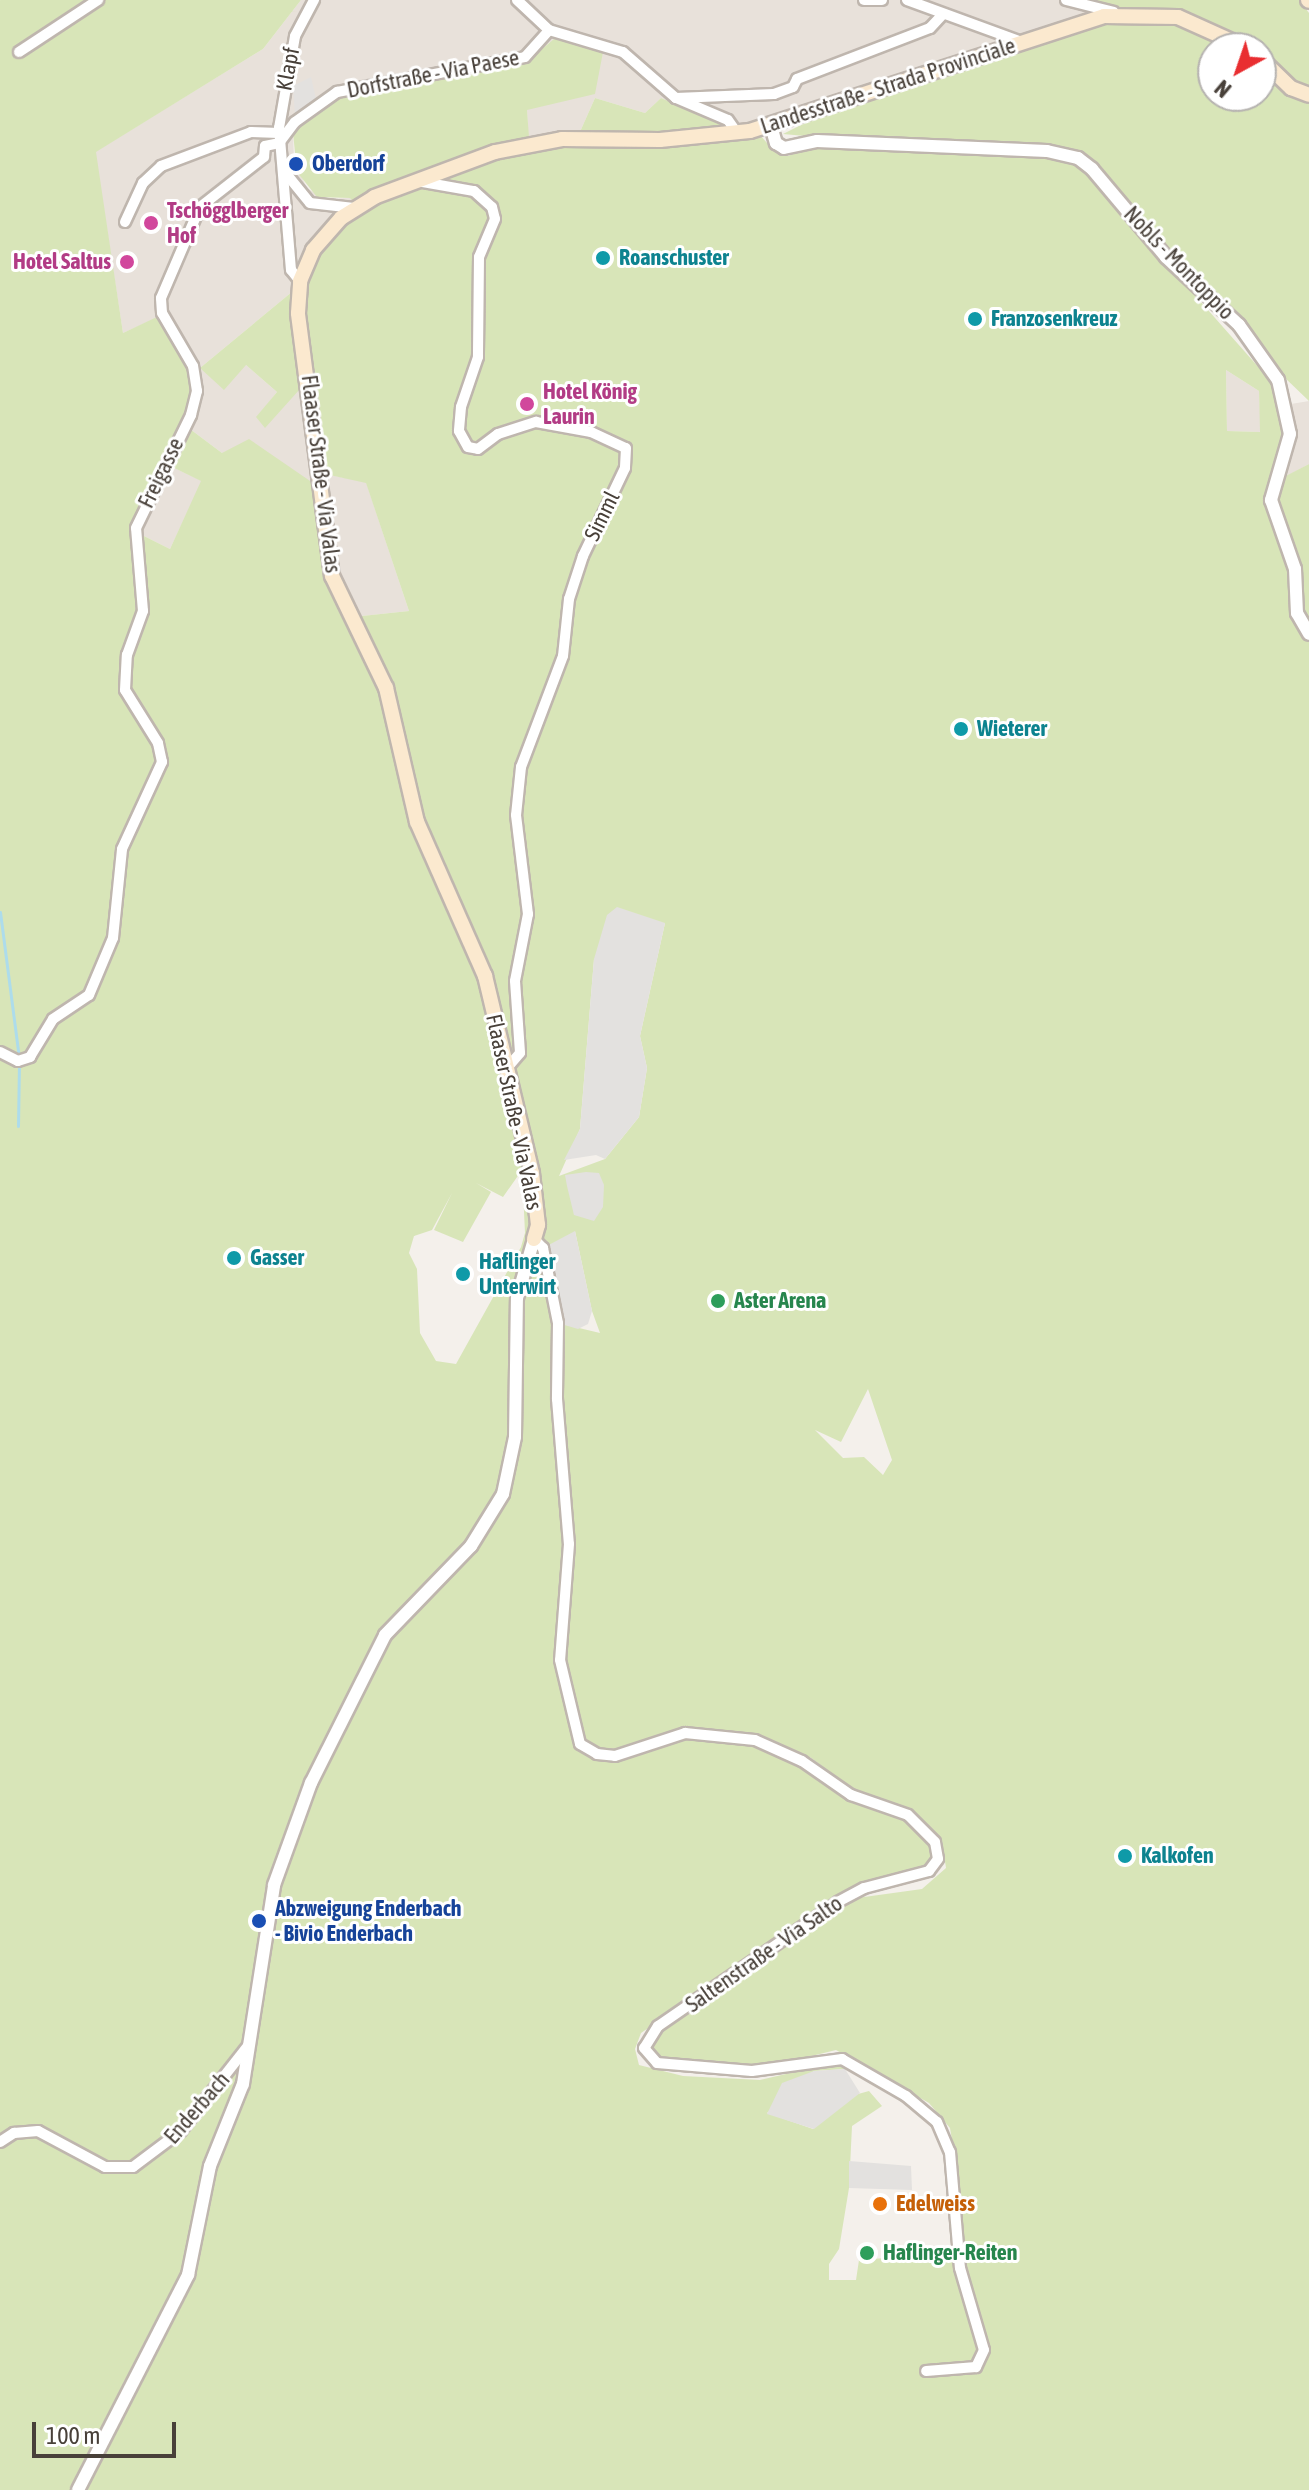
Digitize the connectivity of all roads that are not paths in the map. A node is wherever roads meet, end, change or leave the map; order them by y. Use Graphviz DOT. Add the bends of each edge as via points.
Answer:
graph roads {
  1 [pos="98,0"];
  2 [pos="314,0"];
  3 [pos="517,0"];
  4 [pos="864,0"];
  5 [pos="882,0"];
  6 [pos="907,0"];
  7 [pos="1066,0"];
  8 [pos="1120,14"];
  9 [pos="942,15"];
  10 [pos="549,30"];
  11 [pos="1211,32"];
  12 [pos="1022,42"];
  13 [pos="19,52"];
  14 [pos="1277,74"];
  15 [pos="1309,95"];
  16 [pos="676,98"];
  17 [pos="771,126"];
  18 [pos="737,133"];
  19 [pos="279,138"];
  20 [pos="264,157"];
  21 [pos="280,162"];
  22 [pos="415,181"];
  23 [pos="354,208"];
  24 [pos="125,222"];
  25 [pos="300,281"];
  26 [pos="1309,634"];
  27 [pos="5,1055"];
  28 [pos="506,1069"];
  29 [pos="534,1239"];
  30 [pos="253,2040"];
  31 [pos="0,2142"];
  32 [pos="926,2371"];
  33 [pos="78,2490"];
  1 -- 13 [label="street"];
  2 -- 19 [label="street, Klapf" via="295,36"];
  3 -- 10 [label="street, Dorfstraße - Via Paese"];
  4 -- 5 [label="street"];
  6 -- 9 [label="street"];
  7 -- 8 [label="street"];
  8 -- 11 [label="main road, Landesstraße - Strada Provinciale" via="1178,17"];
  8 -- 12 [label="main road, Landesstraße - Strada Provinciale"];
  9 -- 12 [label="street" via="1004,31"];
  9 -- 16 [label="street" via="930,28 797,79 783,92 740,99 683,94"];
  10 -- 16 [label="street" via="623,52"];
  10 -- 19 [label="street, Dorfstraße - Via Paese" via="525,57 337,92"];
  12 -- 17 [label="main road, Landesstraße - Strada Provinciale"];
  14 -- 15 [label="main road"];
  16 -- 18 [label="street" via="728,120"];
  17 -- 18 [label="main road, Landesstraße - Strada Provinciale"];
  17 -- 26 [label="street, Nobls - Montoppio" via="776,143 784,148 817,141 1047,151 1078,158 1092,169 1166,257 1239,325 1278,380 1290,434 1271,500 1295,569 1297,613"];
  18 -- 22 [label="main road, Landesstraße - Strada Provinciale" via="519,145"];
  19 -- 20 [label="street, Dorfstraße - Via Paese" via="265,146"];
  19 -- 21 [label="street"];
  19 -- 24 [label="street" via="251,132 161,166 143,183"];
  20 -- 21 [label="street"];
  20 -- 27 [label="street, Freigasse" via="200,207 161,298 162,313 193,366 197,391 191,415 136,528 143,611 127,655 125,690 158,743 162,762 122,849 119,911 89,995 53,1019 34,1054 23,1061"];
  21 -- 23 [label="street" via="294,188 310,203"];
  21 -- 25 [label="street" via="291,270"];
  22 -- 23 [label="main road, Landesstraße - Strada Provinciale"];
  22 -- 28 [label="street, Simml" via="474,191 492,207 495,219 476,277 478,357 461,407 459,431 468,447 478,449 498,434 536,422 591,432 626,448 625,468 583,556 569,599 563,656 521,767 516,815 528,914 515,981 520,1053"];
  23 -- 25 [label="main road, Landesstraße - Strada Provinciale" via="324,232"];
  25 -- 28 [label="main road, Flaaser Straße - Via Valas" via="298,313 332,576 386,688 417,822 473,941"];
  28 -- 29 [label="main road, Flaaser Straße - Via Valas" via="532,1173 538,1225"];
  29 -- 30 [label="street, Flaaser Straße - Via Valas" via="517,1298 515,1437 503,1494 471,1546 385,1635 311,1783 266,1916"];
  29 -- 32 [label="street, Saltenstraße - Via Salto" via="543,1248 558,1323 557,1399 569,1544 560,1660 580,1744 615,1756 685,1733 755,1740 802,1761 851,1795 908,1815 928,1830 938,1853 929,1871 854,1893 651,2031 644,2042 646,2054 666,2065 752,2071 842,2059 906,2096 937,2122 950,2152 960,2268 983,2356 976,2367"];
  30 -- 31 [label="street, Enderbach" via="193,2118 140,2164 105,2167 38,2131 14,2133"];
  30 -- 33 [label="street, Flaaser Straße - Via Valas" via="243,2084 210,2166 188,2275"];
}
